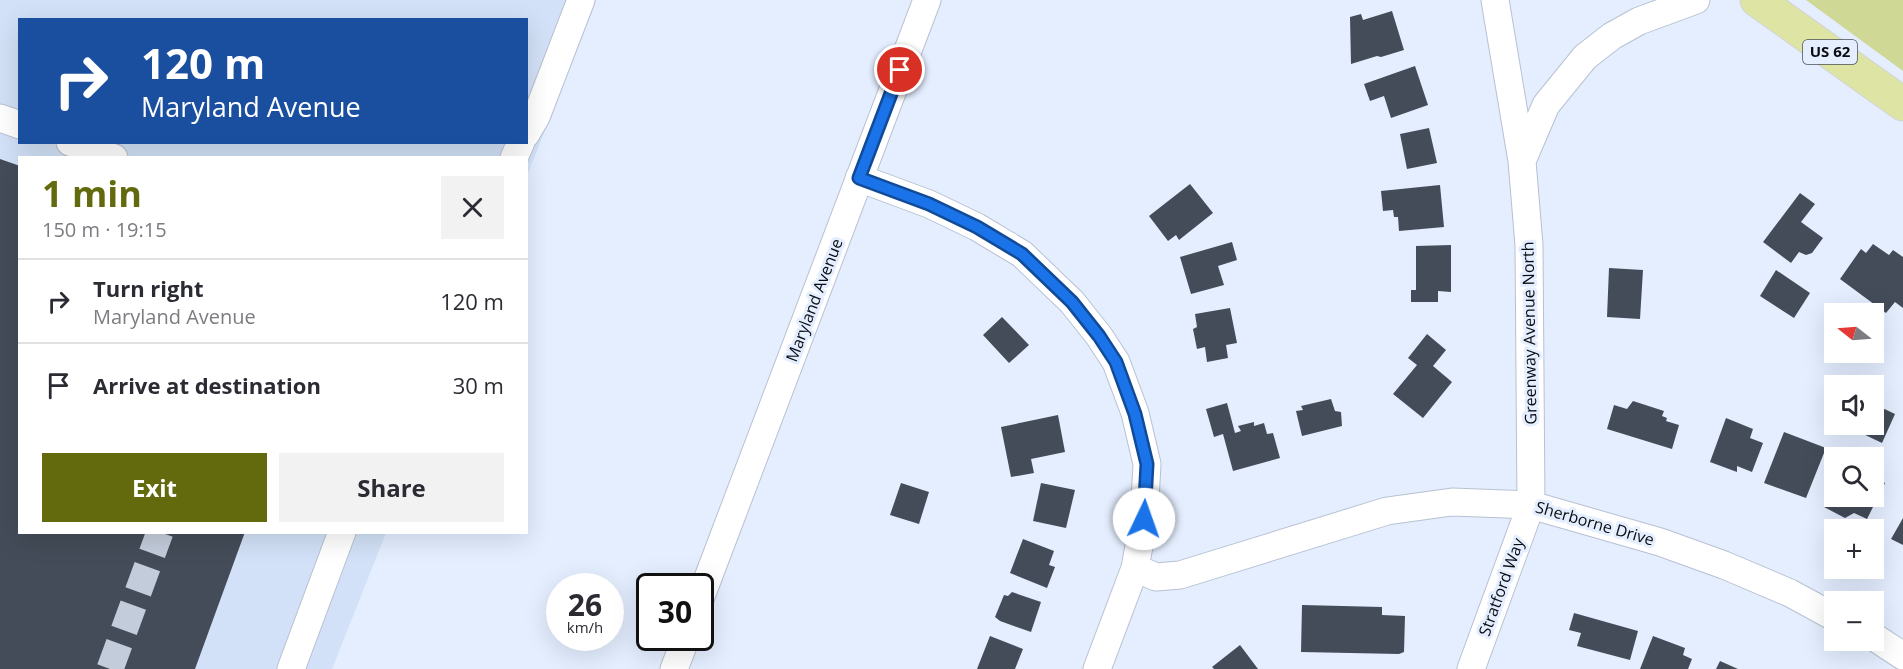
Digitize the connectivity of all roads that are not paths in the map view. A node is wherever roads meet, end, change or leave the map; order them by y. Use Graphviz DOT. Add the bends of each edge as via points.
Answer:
graph roads {
  1 [pos="581,0"];
  2 [pos="927,0"];
  3 [pos="1495,0"];
  4 [pos="1696,0"];
  5 [pos="1757,0"];
  6 [pos="1903,104"];
  7 [pos="0,118"];
  8 [pos="18,124"];
  9 [pos="528,131"];
  10 [pos="76,144"];
  11 [pos="108,156"];
  12 [pos="1522,161"];
  13 [pos="859,178"];
  14 [pos="1531,505"];
  15 [pos="341,534"];
  16 [pos="1135,568"];
  17 [pos="710,573"];
  18 [pos="1824,611"];
  19 [pos="1884,644"];
  20 [pos="681,651"];
  21 [pos="1903,656"];
  22 [pos="1475,666"];
  23 [pos="291,669"];
  24 [pos="674,669"];
  25 [pos="1097,669"];
  1 -- 9 [label="street"];
  2 -- 13 [label="street, Maryland Avenue"];
  3 -- 12 [label="street, Greenway Avenue North"];
  4 -- 12 [label="street, Greenway Avenue North" via="1639,21 1585,57 1546,105"];
  5 -- 6 [label="main road, US 62"];
  7 -- 8 [label="street"];
  10 -- 11 [label="street"];
  12 -- 14 [label="street, Greenway Avenue North" via="1529,245"];
  13 -- 16 [label="street" via="929,204 1022,254 1072,302 1099,336 1116,362 1135,414 1147,464 1144,519"];
  13 -- 17 [label="street, Maryland Avenue"];
  14 -- 16 [label="street, Sherborne Drive" via="1452,502 1387,511 1180,575 1156,576"];
  14 -- 18 [label="street, Sherborne Drive" via="1724,565"];
  14 -- 22 [label="street, Stratford Way"];
  15 -- 23 [label="street"];
  16 -- 25 [label="street"];
  19 -- 21 [label="street"];
  20 -- 24 [label="street"];
}
